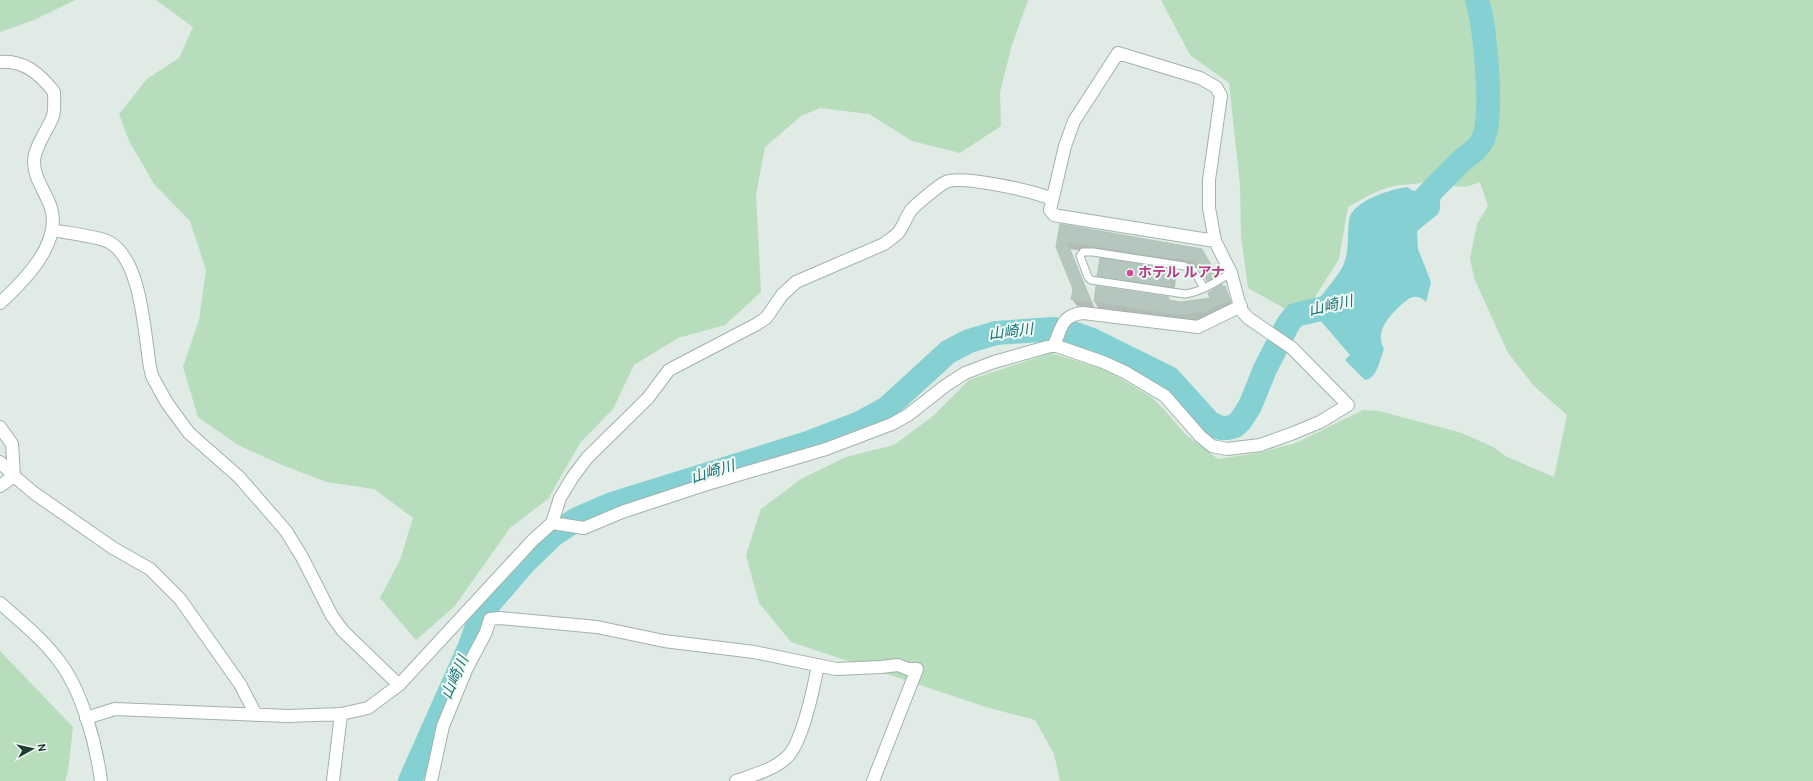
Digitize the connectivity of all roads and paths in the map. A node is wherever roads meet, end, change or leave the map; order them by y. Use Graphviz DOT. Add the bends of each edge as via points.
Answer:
graph roads {
  1 [pos="0,62"];
  2 [pos="1052,199"];
  3 [pos="53,230"];
  4 [pos="1215,241"];
  5 [pos="1231,273"];
  6 [pos="1204,288"];
  7 [pos="0,303"];
  8 [pos="1241,306"];
  9 [pos="1056,341"];
  10 [pos="0,427"];
  11 [pos="0,462"];
  12 [pos="14,476"];
  13 [pos="0,486"];
  14 [pos="554,524"];
  15 [pos="0,603"];
  16 [pos="818,665"];
  17 [pos="399,685"];
  18 [pos="341,714"];
  19 [pos="256,715"];
  20 [pos="86,718"];
  21 [pos="101,781"];
  22 [pos="333,781"];
  23 [pos="431,781"];
  24 [pos="736,781"];
  25 [pos="873,781"];
  1 -- 3 [label="street" via="11,61 27,66 43,78 54,92 53,115 34,161 39,183 51,208"];
  2 -- 4 [label="street" via="1050,210 1054,215"];
  2 -- 4 [label="street" via="1074,121 1118,53 1200,78 1219,91 1221,102 1209,188"];
  2 -- 14 [label="street" via="1010,186 946,182 912,209 899,232 884,244 796,282 762,321 669,370 648,398 604,440 580,468 560,498"];
  3 -- 7 [label="street" via="39,260"];
  3 -- 17 [label="street" via="106,241 119,249 128,262 136,282 152,376 167,403 190,433 239,477 286,531 332,616"];
  4 -- 5 [label="street"];
  5 -- 6 [label="lane"];
  5 -- 8 [label="street"];
  6 -- 6 [label="lane" via="1185,294 1091,280 1080,256 1083,252 1093,252 1184,266 1194,272"];
  8 -- 9 [label="street" via="1198,327 1083,313 1073,314 1066,317"];
  8 -- 9 [label="street" via="1244,315 1292,348 1348,405 1320,422 1255,446 1227,449 1212,446 1165,396 1125,372"];
  9 -- 14 [label="street" via="965,373 908,415 876,431 622,512 584,528"];
  10 -- 12 [label="street" via="12,444"];
  11 -- 12 [label="street"];
  12 -- 13 [label="street"];
  12 -- 19 [label="street" via="113,548 150,569 180,599 240,684"];
  14 -- 17 [label="street" via="532,540"];
  15 -- 20 [label="street" via="59,661 77,690"];
  16 -- 23 [label="street" via="754,652 664,641 597,627 490,619 443,726"];
  16 -- 24 [label="street" via="798,739 788,757 775,766"];
  16 -- 25 [label="street" via="836,668 898,665 917,669"];
  17 -- 18 [label="street" via="368,708"];
  18 -- 19 [label="street"];
  18 -- 22 [label="street"];
  19 -- 20 [label="street" via="116,709"];
  20 -- 21 [label="street"];
}
